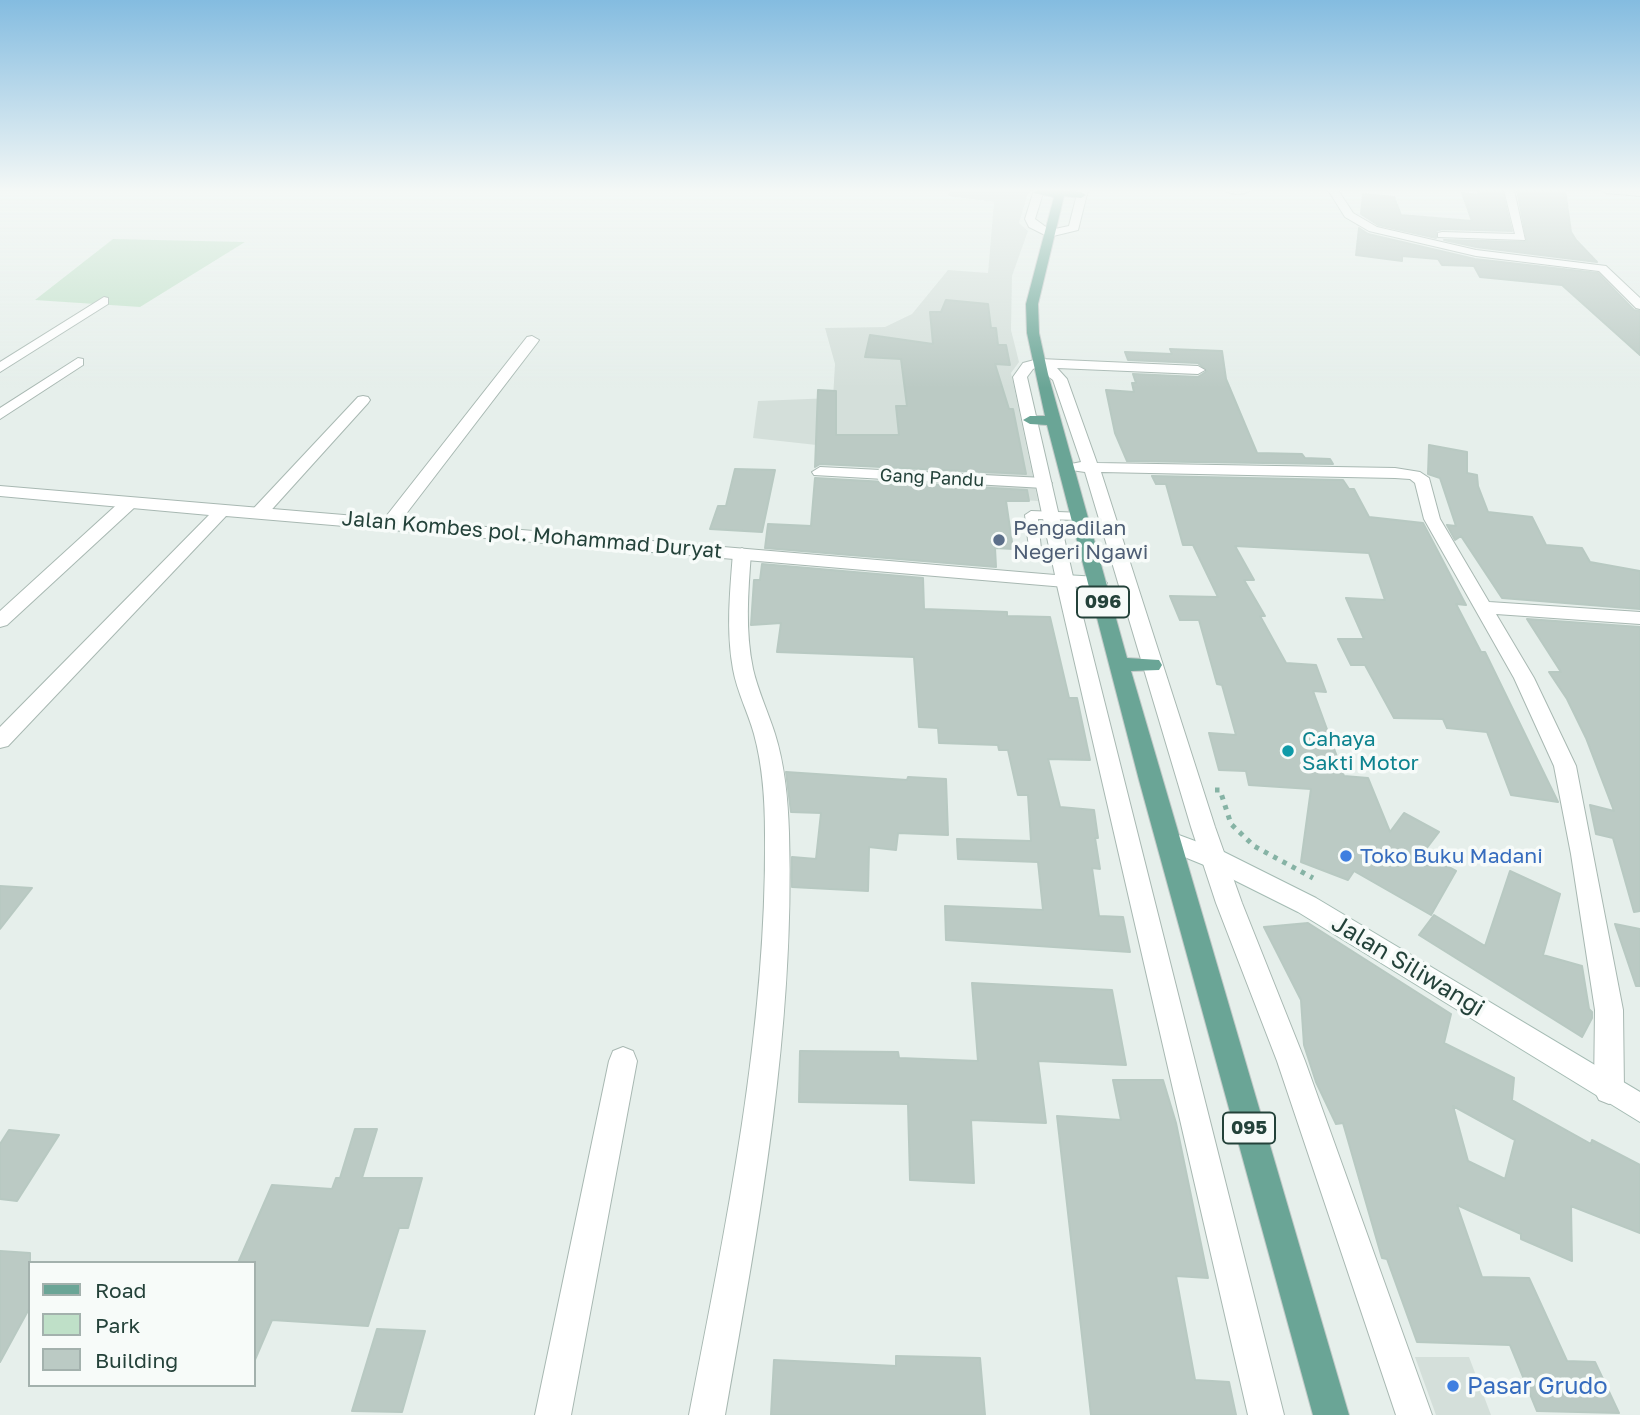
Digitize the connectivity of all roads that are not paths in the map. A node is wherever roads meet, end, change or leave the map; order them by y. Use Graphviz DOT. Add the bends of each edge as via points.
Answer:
graph roads {
  1 [pos="1042,256"];
  2 [pos="1501,256"];
  3 [pos="104,301"];
  4 [pos="1640,304"];
  5 [pos="533,340"];
  6 [pos="78,362"];
  7 [pos="1038,363"];
  8 [pos="0,368"];
  9 [pos="1198,370"];
  10 [pos="363,400"];
  11 [pos="0,415"];
  12 [pos="1030,421"];
  13 [pos="1054,421"];
  14 [pos="1067,467"];
  15 [pos="1091,467"];
  16 [pos="820,472"];
  17 [pos="1044,484"];
  18 [pos="0,491"];
  19 [pos="129,503"];
  20 [pos="223,510"];
  21 [pos="259,513"];
  22 [pos="1051,516"];
  23 [pos="1080,516"];
  24 [pos="390,523"];
  25 [pos="742,553"];
  26 [pos="1091,557"];
  27 [pos="1062,568"];
  28 [pos="1098,583"];
  29 [pos="1483,607"];
  30 [pos="1640,618"];
  31 [pos="0,621"];
  32 [pos="1119,664"];
  33 [pos="1152,665"];
  34 [pos="0,740"];
  35 [pos="1168,840"];
  36 [pos="1213,858"];
  37 [pos="623,1061"];
  38 [pos="1609,1090"];
  39 [pos="1640,1108"];
  40 [pos="554,1415"];
  41 [pos="708,1415"];
  42 [pos="1266,1415"];
  43 [pos="1331,1415"];
  44 [pos="1414,1415"];
  1 -- 7 [label="main road, 096" via="1033,298"];
  2 -- 4 [label="street" via="1602,268"];
  3 -- 8 [label="street"];
  5 -- 24 [label="street"];
  6 -- 11 [label="street"];
  7 -- 9 [label="street"];
  7 -- 12 [label="street" via="1028,366 1020,377"];
  7 -- 13 [label="main road, 096"];
  7 -- 15 [label="street" via="1060,379"];
  10 -- 21 [label="street"];
  12 -- 13 [label="main road"];
  12 -- 17 [label="street"];
  13 -- 14 [label="main road, 096"];
  14 -- 15 [label="street"];
  14 -- 23 [label="main road, 096"];
  15 -- 29 [label="street" via="1415,475 1423,481 1432,519"];
  15 -- 33 [label="street"];
  16 -- 17 [label="street, Gang Pandu"];
  17 -- 22 [label="street"];
  18 -- 19 [label="street, Jalan Kombes pol. Mohammad Duryat"];
  19 -- 20 [label="street, Jalan Kombes pol. Mohammad Duryat"];
  19 -- 31 [label="street"];
  20 -- 21 [label="street, Jalan Kombes pol. Mohammad Duryat"];
  20 -- 34 [label="street"];
  21 -- 24 [label="street, Jalan Kombes pol. Mohammad Duryat"];
  22 -- 23 [label="lane"];
  22 -- 27 [label="street"];
  22 -- 27 [label="lane" via="1031,515 1035,553"];
  23 -- 26 [label="main road, 096"];
  24 -- 25 [label="street, Jalan Kombes pol. Mohammad Duryat"];
  25 -- 27 [label="street, Jalan Kombes pol. Mohammad Duryat"];
  25 -- 41 [label="street" via="737,604 743,670 767,744 775,796 774,939 764,1074 747,1201"];
  26 -- 27 [label="lane"];
  26 -- 28 [label="main road, 096"];
  27 -- 28 [label="street, Jalan Kombes pol. Mohammad Duryat"];
  27 -- 42 [label="street"];
  28 -- 32 [label="main road, 096"];
  29 -- 30 [label="street"];
  29 -- 38 [label="street" via="1524,678 1565,766 1609,1010"];
  32 -- 33 [label="main road"];
  32 -- 35 [label="main road, 096"];
  33 -- 36 [label="street"];
  35 -- 36 [label="street, Jalan Siliwangi"];
  35 -- 43 [label="main road, 095"];
  36 -- 38 [label="street, Jalan Siliwangi" via="1307,905"];
  36 -- 44 [label="street" via="1291,1061"];
  37 -- 40 [label="street"];
  38 -- 39 [label="street, Jalan Siliwangi"];
}
